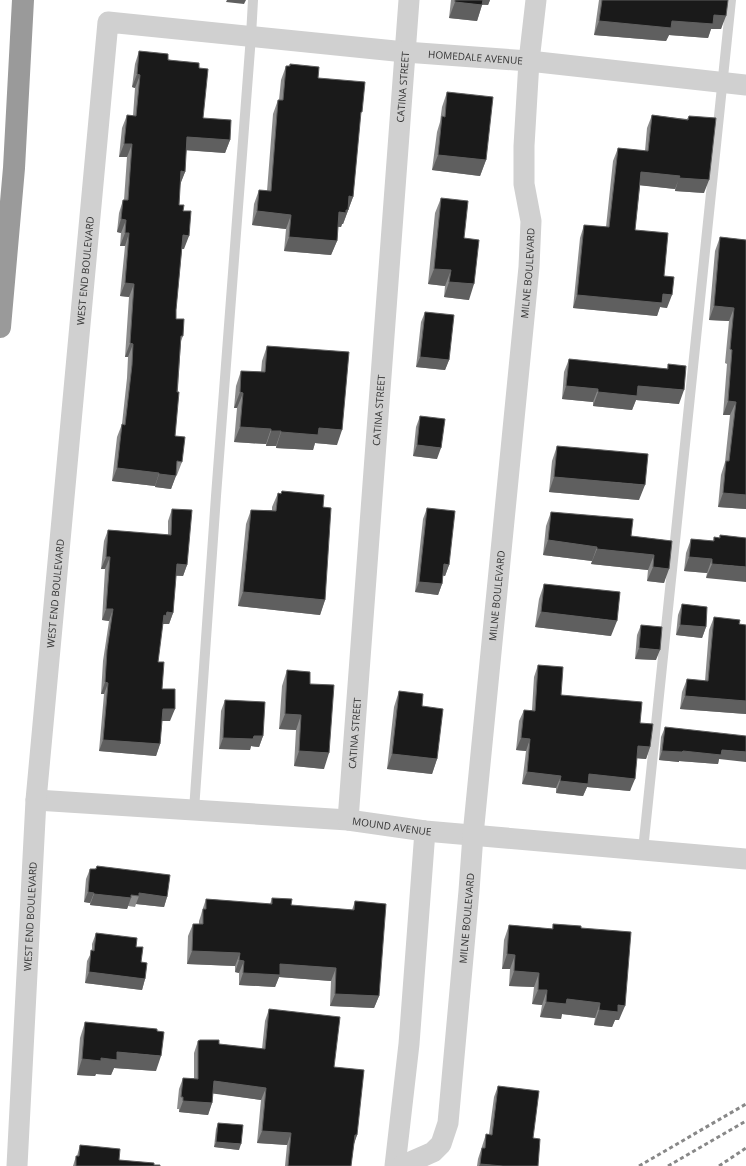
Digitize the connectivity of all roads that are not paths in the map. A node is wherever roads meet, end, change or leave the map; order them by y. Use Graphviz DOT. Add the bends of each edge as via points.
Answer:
graph roads {
  1 [pos="23,0"];
  2 [pos="37,0"];
  3 [pos="253,0"];
  4 [pos="409,0"];
  5 [pos="536,0"];
  6 [pos="731,0"];
  7 [pos="108,22"];
  8 [pos="251,36"];
  9 [pos="405,52"];
  10 [pos="21,57"];
  11 [pos="529,61"];
  12 [pos="724,83"];
  13 [pos="746,85"];
  14 [pos="0,327"];
  15 [pos="36,800"];
  16 [pos="194,810"];
  17 [pos="348,820"];
  18 [pos="425,831"];
  19 [pos="473,835"];
  20 [pos="643,850"];
  21 [pos="746,860"];
  22 [pos="16,1166"];
  23 [pos="395,1166"];
  24 [pos="401,1166"];
  1 -- 10 [label="highway"];
  2 -- 10 [label="highway"];
  3 -- 8 [label="lane"];
  4 -- 9 [label="street, CATINA STREET"];
  5 -- 11 [label="street, MILNE BOULEVARD"];
  6 -- 12 [label="lane"];
  7 -- 8 [label="street, HOMEDALE AVENUE"];
  7 -- 15 [label="street, WEST END BOULEVARD"];
  8 -- 9 [label="street, HOMEDALE AVENUE"];
  8 -- 16 [label="lane"];
  9 -- 11 [label="street, HOMEDALE AVENUE"];
  9 -- 17 [label="street, CATINA STREET"];
  10 -- 14 [label="highway"];
  11 -- 12 [label="street, HOMEDALE AVENUE"];
  11 -- 19 [label="street, MILNE BOULEVARD" via="524,184 531,221 529,268"];
  12 -- 13 [label="street, HOMEDALE AVENUE"];
  12 -- 20 [label="lane"];
  15 -- 16 [label="street, MOUND AVENUE"];
  15 -- 22 [label="street, WEST END BOULEVARD"];
  16 -- 17 [label="street, MOUND AVENUE"];
  17 -- 18 [label="street, MOUND AVENUE"];
  18 -- 19 [label="street, MOUND AVENUE"];
  18 -- 23 [label="street" via="410,1044"];
  19 -- 20 [label="street, MOUND AVENUE"];
  19 -- 24 [label="street, MILNE BOULEVARD" via="448,1123 441,1144 433,1152"];
  20 -- 21 [label="street, MOUND AVENUE"];
}
